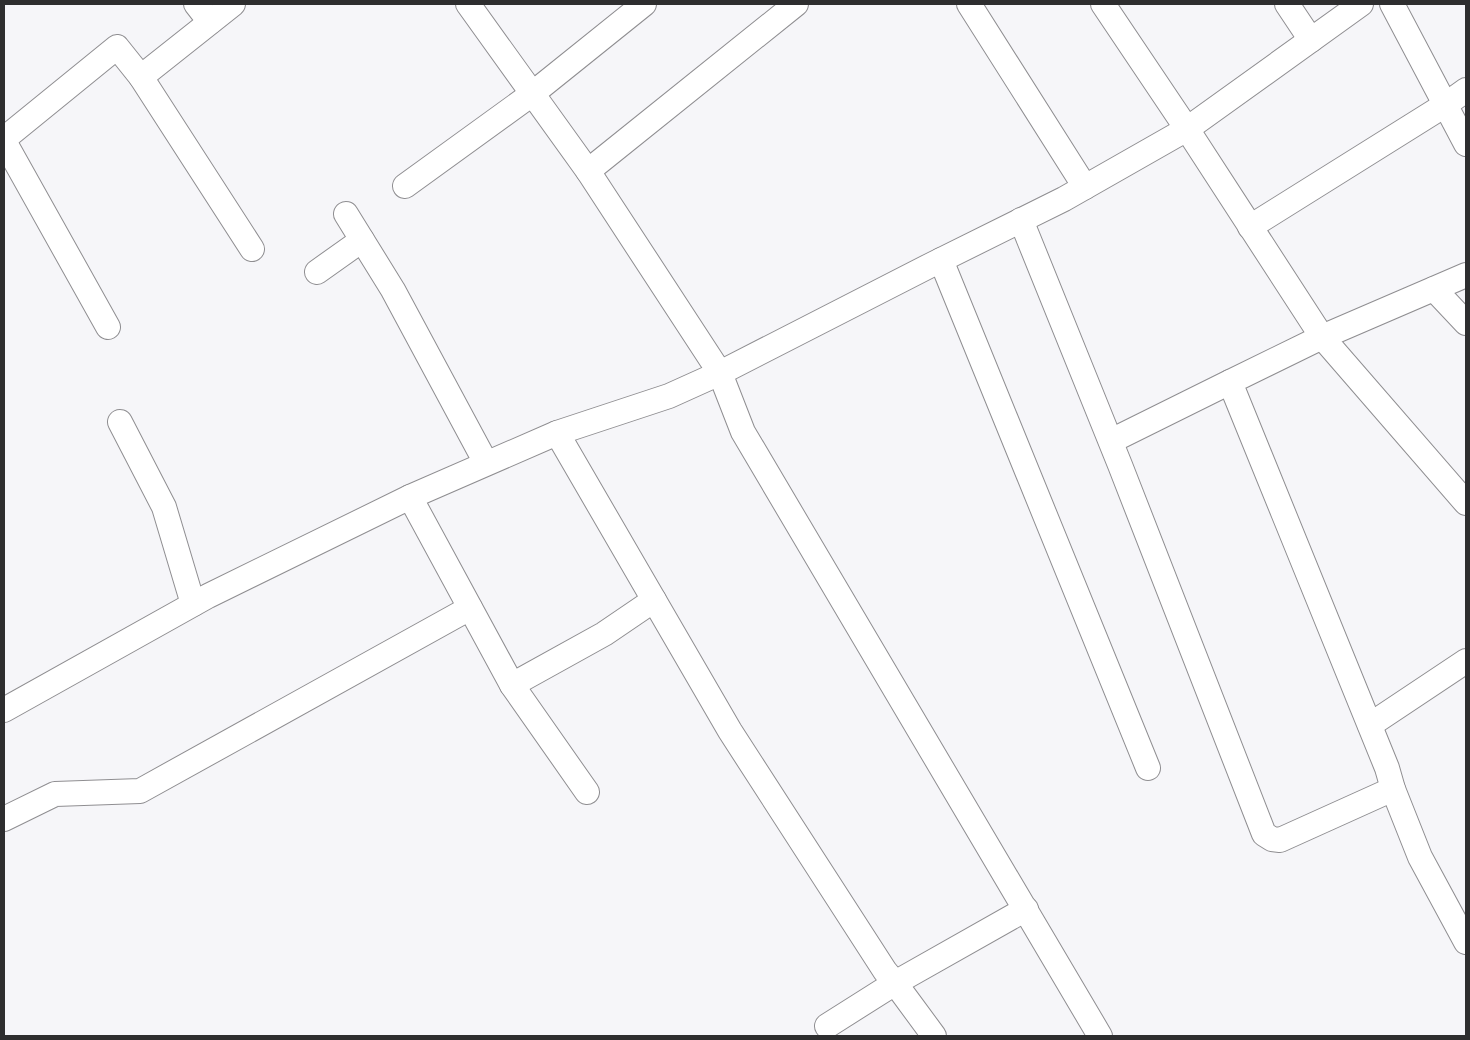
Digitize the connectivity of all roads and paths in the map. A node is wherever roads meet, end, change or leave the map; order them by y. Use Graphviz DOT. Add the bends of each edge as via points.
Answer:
graph roads {
  1 [pos="233,4"];
  2 [pos="468,4"];
  3 [pos="644,4"];
  4 [pos="796,4"];
  5 [pos="969,4"];
  6 [pos="1102,4"];
  7 [pos="1287,4"];
  8 [pos="1361,4"];
  9 [pos="1392,4"];
  10 [pos="203,13"];
  11 [pos="1311,40"];
  12 [pos="141,77"];
  13 [pos="1466,90"];
  14 [pos="532,94"];
  15 [pos="1445,105"];
  16 [pos="1186,129"];
  17 [pos="4,140"];
  18 [pos="1466,144"];
  19 [pos="588,171"];
  20 [pos="405,186"];
  21 [pos="1085,187"];
  22 [pos="346,214"];
  23 [pos="1021,220"];
  24 [pos="1250,227"];
  25 [pos="362,240"];
  26 [pos="252,249"];
  27 [pos="941,260"];
  28 [pos="317,272"];
  29 [pos="1466,275"];
  30 [pos="1434,289"];
  31 [pos="1466,323"];
  32 [pos="108,327"];
  33 [pos="1322,337"];
  34 [pos="720,373"];
  35 [pos="1230,382"];
  36 [pos="120,422"];
  37 [pos="557,433"];
  38 [pos="1111,440"];
  39 [pos="486,463"];
  40 [pos="410,497"];
  41 [pos="1466,503"];
  42 [pos="654,600"];
  43 [pos="193,604"];
  44 [pos="470,608"];
  45 [pos="1466,661"];
  46 [pos="512,685"];
  47 [pos="4,710"];
  48 [pos="1370,725"];
  49 [pos="1148,768"];
  50 [pos="1393,788"];
  51 [pos="587,792"];
  52 [pos="4,818"];
  53 [pos="1026,910"];
  54 [pos="1466,942"];
  55 [pos="894,983"];
  56 [pos="827,1026"];
  57 [pos="934,1036"];
  58 [pos="1100,1036"];
  1 -- 10 [label="street"];
  2 -- 14 [label="street"];
  3 -- 14 [label="street"];
  4 -- 19 [label="street"];
  5 -- 21 [label="street"];
  6 -- 16 [label="street"];
  7 -- 11 [label="street"];
  8 -- 11 [label="street"];
  9 -- 15 [label="street"];
  10 -- 12 [label="street"];
  11 -- 16 [label="street"];
  12 -- 17 [label="street" via="117,46"];
  12 -- 26 [label="street"];
  13 -- 15 [label="street"];
  14 -- 19 [label="street"];
  14 -- 20 [label="street"];
  15 -- 18 [label="street"];
  15 -- 24 [label="street"];
  16 -- 21 [label="street"];
  16 -- 24 [label="street"];
  17 -- 32 [label="street"];
  19 -- 34 [label="street"];
  21 -- 23 [label="street"];
  22 -- 25 [label="street"];
  23 -- 27 [label="street"];
  23 -- 38 [label="street"];
  24 -- 33 [label="street"];
  25 -- 28 [label="street"];
  25 -- 39 [label="street" via="393,290"];
  27 -- 34 [label="street"];
  27 -- 49 [label="street"];
  29 -- 30 [label="street"];
  30 -- 31 [label="street"];
  30 -- 33 [label="street"];
  33 -- 35 [label="street"];
  33 -- 41 [label="street"];
  34 -- 37 [label="street" via="669,396"];
  34 -- 53 [label="street" via="743,432"];
  35 -- 38 [label="street"];
  35 -- 48 [label="street"];
  36 -- 43 [label="street" via="164,507"];
  37 -- 39 [label="street"];
  37 -- 42 [label="street"];
  38 -- 50 [label="street" via="1264,834 1280,840"];
  39 -- 40 [label="street"];
  40 -- 43 [label="street"];
  40 -- 44 [label="street"];
  42 -- 46 [label="street" via="604,634"];
  42 -- 55 [label="street" via="730,731"];
  43 -- 47 [label="street"];
  44 -- 46 [label="street"];
  44 -- 52 [label="street" via="140,791 55,794"];
  45 -- 48 [label="street"];
  46 -- 51 [label="street"];
  48 -- 50 [label="street"];
  50 -- 54 [label="street" via="1420,857"];
  53 -- 55 [label="street"];
  53 -- 58 [label="street"];
  55 -- 56 [label="street"];
  55 -- 57 [label="street"];
}
